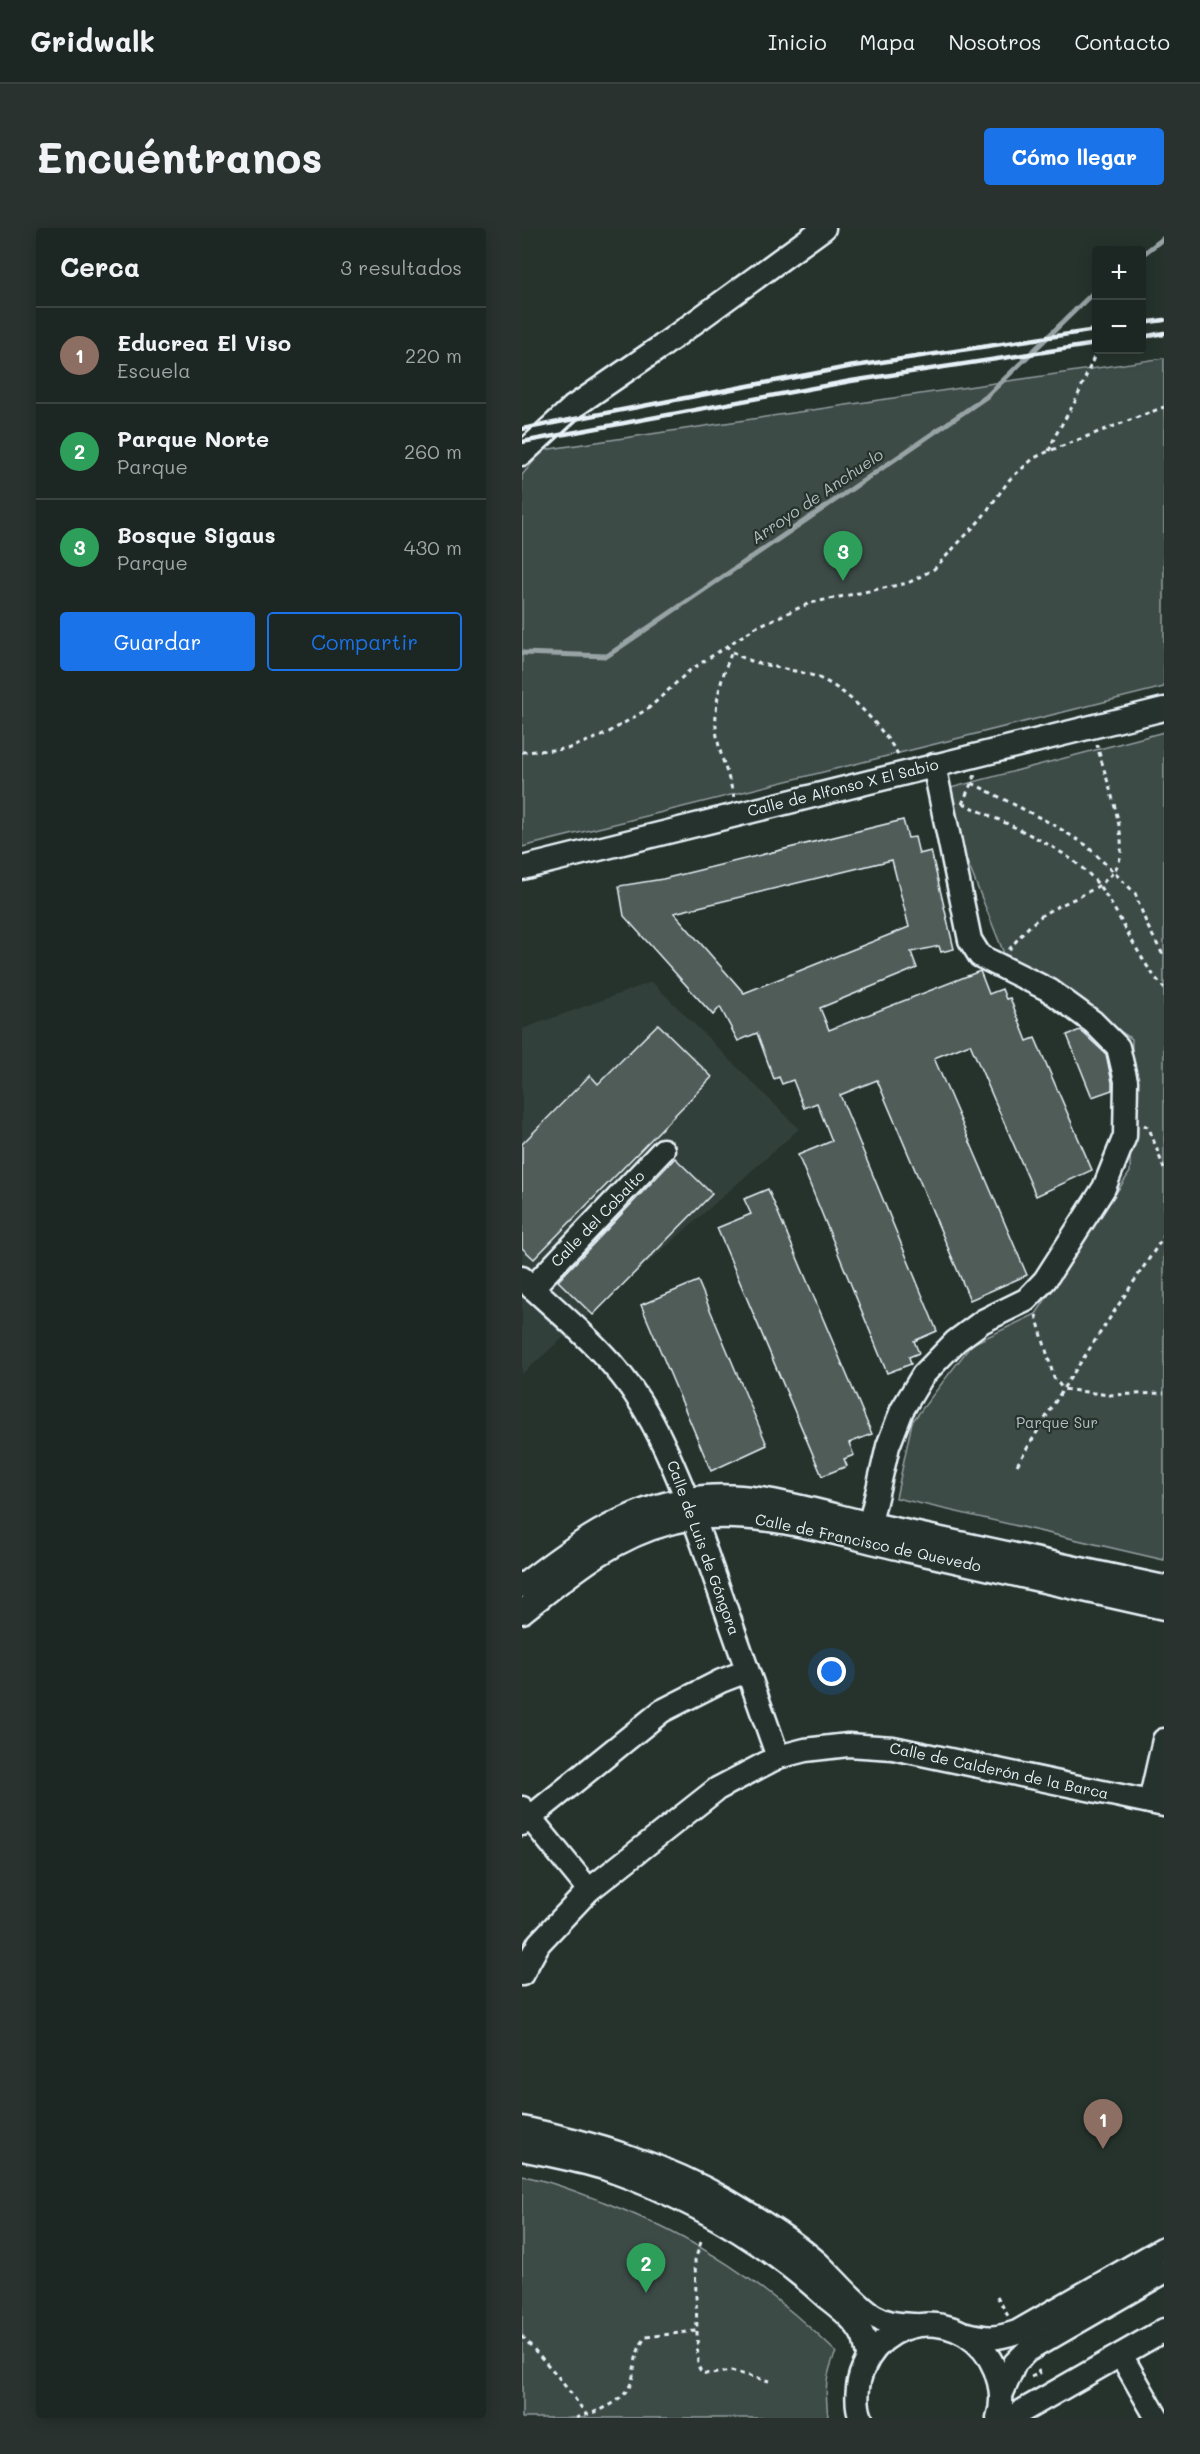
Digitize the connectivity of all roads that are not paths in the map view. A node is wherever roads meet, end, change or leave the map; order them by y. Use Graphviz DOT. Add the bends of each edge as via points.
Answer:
graph roads {
  1 [pos="824,228"];
  2 [pos="522,454"];
  3 [pos="1164,709"];
  4 [pos="934,765"];
  5 [pos="522,868"];
  6 [pos="663,1150"];
  7 [pos="527,1283"];
  8 [pos="690,1509"];
  9 [pos="870,1523"];
  10 [pos="522,1586"];
  11 [pos="1164,1587"];
  12 [pos="1164,1608"];
  13 [pos="522,1612"];
  14 [pos="747,1671"];
  15 [pos="1164,1740"];
  16 [pos="778,1757"];
  17 [pos="1157,1804"];
  18 [pos="525,1816"];
  19 [pos="589,1890"];
  20 [pos="522,1974"];
  21 [pos="522,2128"];
  22 [pos="522,2149"];
  23 [pos="1164,2248"];
  24 [pos="1164,2272"];
  25 [pos="914,2325"];
  26 [pos="1164,2330"];
  27 [pos="967,2334"];
  28 [pos="1121,2355"];
  29 [pos="868,2356"];
  30 [pos="1002,2393"];
  31 [pos="858,2416"];
  32 [pos="998,2418"];
  33 [pos="1010,2418"];
  34 [pos="1157,2418"];
  1 -- 2 [label="street" via="573,407"];
  3 -- 4 [label="street, Calle de Alfonso X El Sabio"];
  4 -- 5 [label="street, Calle de Alfonso X El Sabio"];
  4 -- 9 [label="street" via="970,940 980,956 1049,990 1093,1022 1118,1047 1126,1081 1125,1136 1104,1188 1045,1280 1026,1300 983,1321 956,1341 923,1375 902,1410 888,1446"];
  6 -- 7 [label="street, Calle del Cobalto"];
  7 -- 8 [label="street, Calle de Luis de Góngora" via="605,1358 639,1398 670,1457"];
  8 -- 9 [label="street, Calle de Francisco de Quevedo" via="722,1496 746,1497"];
  8 -- 10 [label="street, Calle de Francisco de Quevedo" via="626,1517 573,1546"];
  8 -- 12 [label="street, Calle de Francisco de Quevedo" via="799,1527"];
  8 -- 13 [label="street, Calle de Francisco de Quevedo" via="670,1523 634,1534 592,1558"];
  8 -- 14 [label="street, Calle de Luis de Góngora"];
  9 -- 11 [label="street, Calle de Francisco de Quevedo"];
  14 -- 16 [label="street, Calle de Luis de Góngora"];
  14 -- 18 [label="street" via="662,1711"];
  15 -- 17 [label="street"];
  16 -- 17 [label="street, Calle de Calderón de la Barca" via="848,1745 893,1748"];
  16 -- 19 [label="street, Calle de Calderón de la Barca" via="717,1789"];
  18 -- 19 [label="street"];
  19 -- 20 [label="street, Calle de Calderón de la Barca" via="539,1943"];
  21 -- 25 [label="street" via="611,2149 725,2199 781,2233 873,2316 889,2323"];
  22 -- 29 [label="street" via="606,2169 715,2217 770,2251 852,2320 864,2337"];
  23 -- 27 [label="street" via="1017,2332 986,2339"];
  24 -- 30 [label="street" via="1028,2351 1015,2363"];
  25 -- 27 [label="street" via="944,2325"];
  25 -- 29 [label="street" via="888,2336"];
  26 -- 28 [label="street"];
  27 -- 30 [label="street" via="988,2352 996,2366"];
  28 -- 33 [label="street"];
  28 -- 34 [label="street"];
  29 -- 31 [label="street" via="858,2379"];
  30 -- 32 [label="street"];
}
